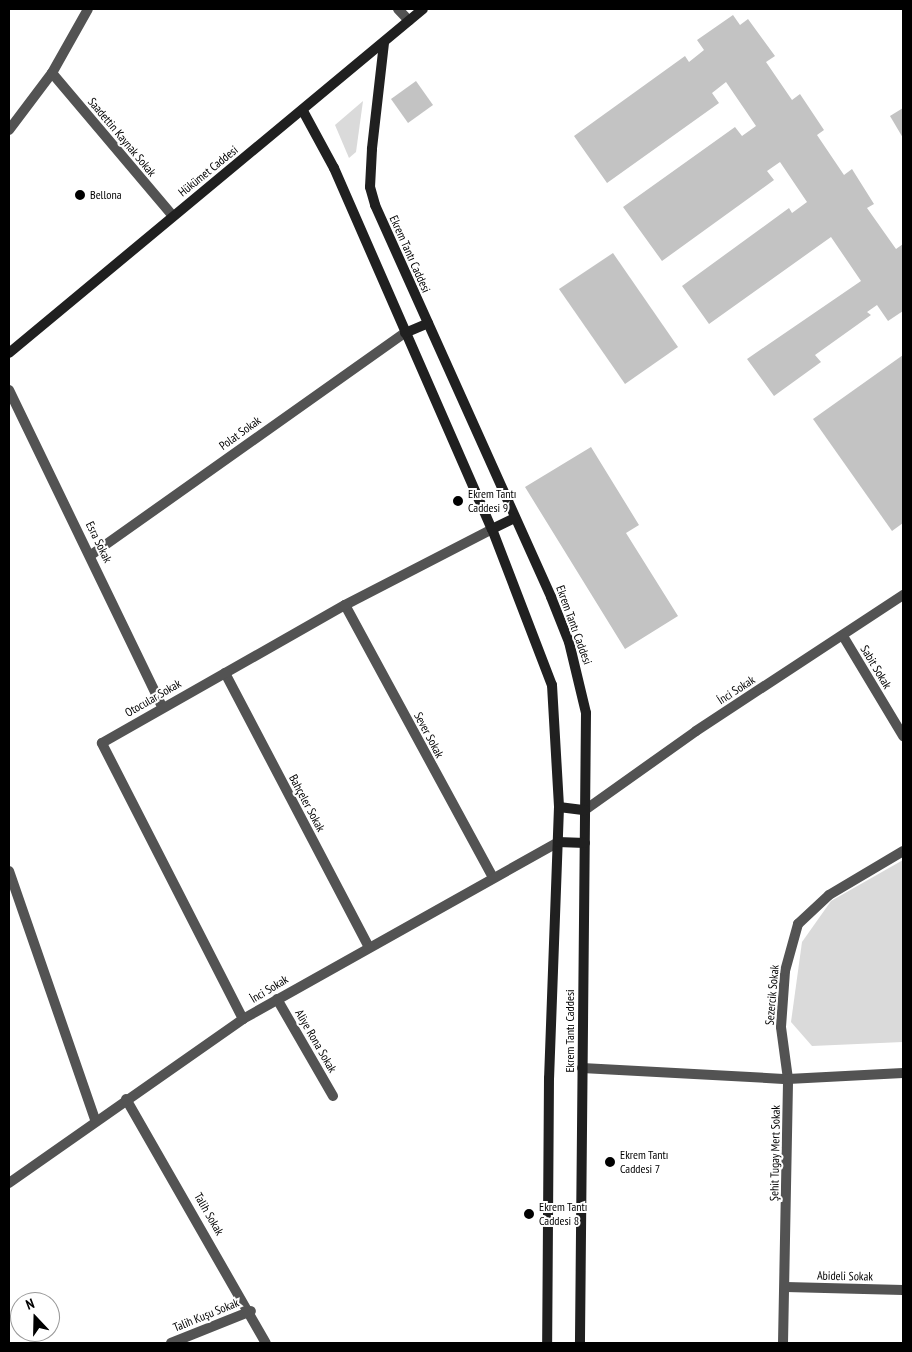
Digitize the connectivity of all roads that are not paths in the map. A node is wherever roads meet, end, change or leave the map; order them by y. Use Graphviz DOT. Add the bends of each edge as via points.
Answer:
graph roads {
  1 [pos="88,9"];
  2 [pos="398,9"];
  3 [pos="423,9"];
  4 [pos="409,21"];
  5 [pos="384,43"];
  6 [pos="52,73"];
  7 [pos="303,111"];
  8 [pos="12,118"];
  9 [pos="9,130"];
  10 [pos="173,216"];
  11 [pos="428,323"];
  12 [pos="405,333"];
  13 [pos="9,353"];
  14 [pos="9,390"];
  15 [pos="515,518"];
  16 [pos="492,529"];
  17 [pos="92,555"];
  18 [pos="903,595"];
  19 [pos="345,605"];
  20 [pos="843,636"];
  21 [pos="224,673"];
  22 [pos="162,706"];
  23 [pos="903,736"];
  24 [pos="559,807"];
  25 [pos="585,810"];
  26 [pos="558,842"];
  27 [pos="585,843"];
  28 [pos="903,851"];
  29 [pos="9,871"];
  30 [pos="492,876"];
  31 [pos="368,945"];
  32 [pos="277,999"];
  33 [pos="243,1019"];
  34 [pos="582,1068"];
  35 [pos="903,1073"];
  36 [pos="788,1079"];
  37 [pos="333,1096"];
  38 [pos="126,1099"];
  39 [pos="95,1119"];
  40 [pos="9,1182"];
  41 [pos="786,1287"];
  42 [pos="903,1290"];
  43 [pos="251,1311"];
  44 [pos="172,1343"];
  45 [pos="266,1343"];
  46 [pos="547,1343"];
  47 [pos="580,1343"];
  48 [pos="783,1343"];
  1 -- 6 [label="street"];
  2 -- 4 [label="street"];
  3 -- 4 [label="street, Hükümet Caddesi"];
  4 -- 5 [label="street, Hükümet Caddesi"];
  5 -- 7 [label="street, Hükümet Caddesi"];
  5 -- 11 [label="street, Ekrem Tantı Caddesi" via="370,187"];
  6 -- 8 [label="street"];
  6 -- 10 [label="street, Saadettin Kaynak Sokak"];
  7 -- 10 [label="street, Hükümet Caddesi"];
  7 -- 12 [label="street, Ekrem Tantı Caddesi" via="334,168"];
  8 -- 9 [label="street"];
  10 -- 13 [label="street, Hükümet Caddesi"];
  11 -- 12 [label="street"];
  11 -- 15 [label="street, Ekrem Tantı Caddesi"];
  12 -- 16 [label="street, Ekrem Tantı Caddesi"];
  12 -- 17 [label="street, Polat Sokak"];
  14 -- 17 [label="street, Esra Sokak"];
  15 -- 16 [label="street"];
  15 -- 25 [label="street, Ekrem Tantı Caddesi" via="554,606 579,678 586,713"];
  16 -- 19 [label="street, Otocular Sokak"];
  16 -- 24 [label="street, Ekrem Tantı Caddesi" via="552,685"];
  17 -- 22 [label="street, Esra Sokak"];
  18 -- 20 [label="street, İnci Sokak"];
  19 -- 21 [label="street, Otocular Sokak"];
  19 -- 30 [label="street, Sever Sokak"];
  20 -- 23 [label="street, Sabit Sokak"];
  20 -- 25 [label="street, İnci Sokak" via="696,731"];
  21 -- 22 [label="street, Otocular Sokak"];
  21 -- 31 [label="street, Bahçeler Sokak"];
  22 -- 33 [label="street, Otocular Sokak" via="102,743"];
  24 -- 25 [label="street"];
  24 -- 26 [label="street, Ekrem Tantı Caddesi"];
  25 -- 27 [label="street, Ekrem Tantı Caddesi"];
  26 -- 27 [label="street"];
  26 -- 30 [label="street, İnci Sokak"];
  26 -- 46 [label="street, Ekrem Tantı Caddesi" via="549,1078"];
  27 -- 34 [label="street, Ekrem Tantı Caddesi"];
  28 -- 36 [label="street, Sezercik Sokak" via="829,895 798,924 785,971 781,1026"];
  29 -- 39 [label="street"];
  30 -- 31 [label="street, İnci Sokak"];
  31 -- 32 [label="street, İnci Sokak"];
  32 -- 33 [label="street, İnci Sokak"];
  32 -- 37 [label="street, Aliye Rona Sokak"];
  33 -- 38 [label="street, İnci Sokak"];
  34 -- 36 [label="street"];
  34 -- 47 [label="street, Ekrem Tantı Caddesi"];
  35 -- 36 [label="street"];
  36 -- 41 [label="street, Şehit Tugay Mert Sokak"];
  38 -- 39 [label="street, İnci Sokak"];
  38 -- 43 [label="street, Talih Sokak"];
  39 -- 40 [label="street, İnci Sokak"];
  41 -- 42 [label="street, Abideli Sokak"];
  41 -- 48 [label="street, Şehit Tugay Mert Sokak"];
  43 -- 44 [label="street, Talih Kuşu Sokak"];
  43 -- 45 [label="street, Talih Sokak"];
}
